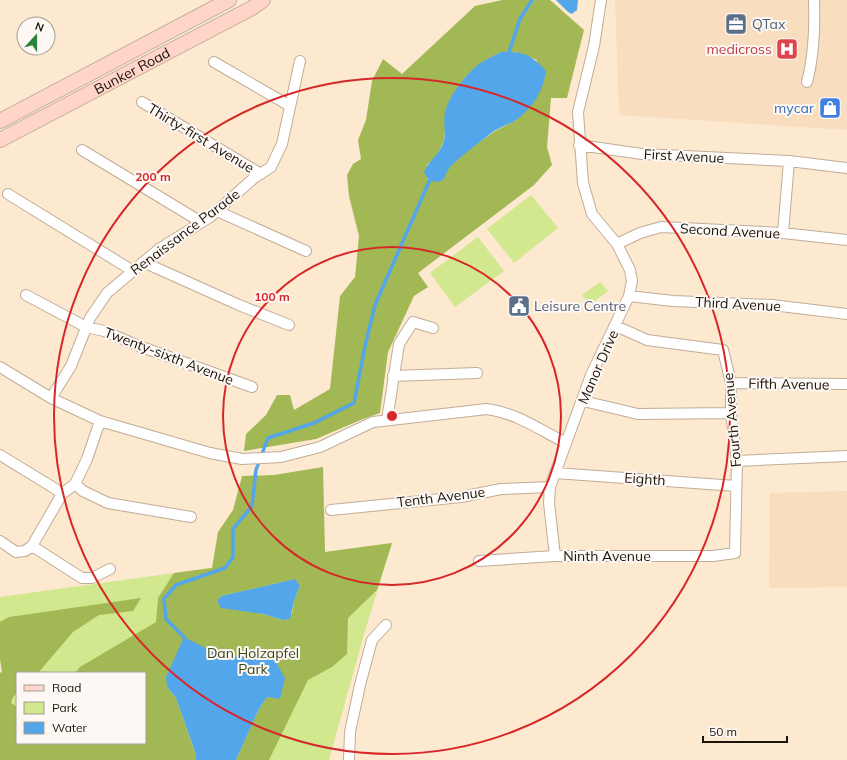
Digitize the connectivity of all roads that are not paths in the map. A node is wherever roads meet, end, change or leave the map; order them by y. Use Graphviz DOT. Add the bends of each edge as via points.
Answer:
graph roads {
  1 [pos="229,0"];
  2 [pos="602,0"];
  3 [pos="814,0"];
  4 [pos="254,3"];
  5 [pos="300,60"];
  6 [pos="214,62"];
  7 [pos="807,82"];
  8 [pos="142,102"];
  9 [pos="290,106"];
  10 [pos="0,121"];
  11 [pos="0,140"];
  12 [pos="579,145"];
  13 [pos="82,150"];
  14 [pos="789,161"];
  15 [pos="847,168"];
  16 [pos="261,174"];
  17 [pos="8,194"];
  18 [pos="217,211"];
  19 [pos="201,222"];
  20 [pos="783,232"];
  21 [pos="847,240"];
  22 [pos="617,244"];
  23 [pos="306,251"];
  24 [pos="143,262"];
  25 [pos="133,271"];
  26 [pos="26,295"];
  27 [pos="629,296"];
  28 [pos="847,314"];
  29 [pos="289,325"];
  30 [pos="616,326"];
  31 [pos="86,327"];
  32 [pos="433,328"];
  33 [pos="0,367"];
  34 [pos="477,373"];
  35 [pos="393,376"];
  36 [pos="731,383"];
  37 [pos="847,384"];
  38 [pos="252,388"];
  39 [pos="51,398"];
  40 [pos="583,401"];
  41 [pos="731,413"];
  42 [pos="387,420"];
  43 [pos="100,421"];
  44 [pos="566,443"];
  45 [pos="0,455"];
  46 [pos="847,456"];
  47 [pos="737,461"];
  48 [pos="555,473"];
  49 [pos="75,484"];
  50 [pos="736,486"];
  51 [pos="550,487"];
  52 [pos="62,494"];
  53 [pos="332,510"];
  54 [pos="191,517"];
  55 [pos="0,541"];
  56 [pos="32,546"];
  57 [pos="735,553"];
  58 [pos="555,556"];
  59 [pos="479,561"];
  60 [pos="110,569"];
  61 [pos="386,625"];
  62 [pos="349,760"];
  1 -- 10 [label="main road, Bunker Road"];
  2 -- 12 [label="street, Manor Drive" via="578,112"];
  3 -- 7 [label="street" via="812,64"];
  4 -- 11 [label="main road, Bunker Road"];
  5 -- 9 [label="street, Renaissance Parade"];
  6 -- 9 [label="street"];
  8 -- 16 [label="street, Thirty-first Avenue"];
  9 -- 16 [label="street, Renaissance Parade" via="282,144 271,167"];
  12 -- 14 [label="street, First Avenue" via="642,154"];
  12 -- 22 [label="street, Manor Drive" via="583,183 592,214"];
  13 -- 19 [label="street"];
  14 -- 15 [label="street, First Avenue"];
  14 -- 20 [label="street"];
  16 -- 18 [label="street, Renaissance Parade"];
  17 -- 25 [label="street"];
  18 -- 19 [label="street, Renaissance Parade"];
  18 -- 23 [label="street"];
  19 -- 24 [label="street, Renaissance Parade"];
  20 -- 21 [label="street, Second Avenue"];
  20 -- 22 [label="street, Second Avenue" via="661,228 640,233"];
  22 -- 27 [label="street, Manor Drive" via="630,270 632,281"];
  24 -- 25 [label="street, Renaissance Parade"];
  24 -- 29 [label="street"];
  25 -- 31 [label="street, Renaissance Parade" via="107,293"];
  26 -- 31 [label="street, Twenty-sixth Avenue"];
  27 -- 28 [label="street, Third Avenue" via="772,305"];
  27 -- 30 [label="street, Manor Drive"];
  30 -- 36 [label="street, Fourth Avenue" via="647,340 723,350"];
  30 -- 40 [label="street, Manor Drive" via="591,375"];
  31 -- 38 [label="street, Twenty-sixth Avenue" via="104,331"];
  31 -- 39 [label="street, Renaissance Parade" via="71,366"];
  32 -- 35 [label="street" via="413,322 399,344"];
  33 -- 39 [label="street"];
  34 -- 35 [label="street"];
  35 -- 42 [label="street"];
  36 -- 37 [label="street, Fifth Avenue"];
  36 -- 41 [label="street, Fourth Avenue"];
  39 -- 43 [label="street"];
  40 -- 41 [label="street" via="638,414"];
  40 -- 44 [label="street, Manor Drive"];
  41 -- 47 [label="street, Fourth Avenue"];
  42 -- 43 [label="street" via="373,422 320,447 281,456 242,459 210,453"];
  42 -- 44 [label="street" via="488,409 500,410"];
  43 -- 49 [label="street"];
  44 -- 48 [label="street, Manor Drive"];
  45 -- 52 [label="street"];
  46 -- 47 [label="street"];
  47 -- 50 [label="street, Fourth Avenue"];
  48 -- 50 [label="street, Eighth"];
  48 -- 51 [label="street, Manor Drive"];
  49 -- 52 [label="street"];
  49 -- 54 [label="street" via="83,491 108,503"];
  50 -- 57 [label="street, Fourth Avenue"];
  51 -- 53 [label="street, Tenth Avenue" via="501,489 461,497"];
  51 -- 58 [label="street, Manor Drive" via="549,502"];
  52 -- 56 [label="street"];
  55 -- 56 [label="street" via="16,552 25,551"];
  56 -- 60 [label="street" via="82,578 92,578"];
  57 -- 58 [label="street, Ninth Avenue" via="713,556"];
  58 -- 59 [label="street, Ninth Avenue"];
  61 -- 62 [label="street" via="372,640 350,732"];
}
